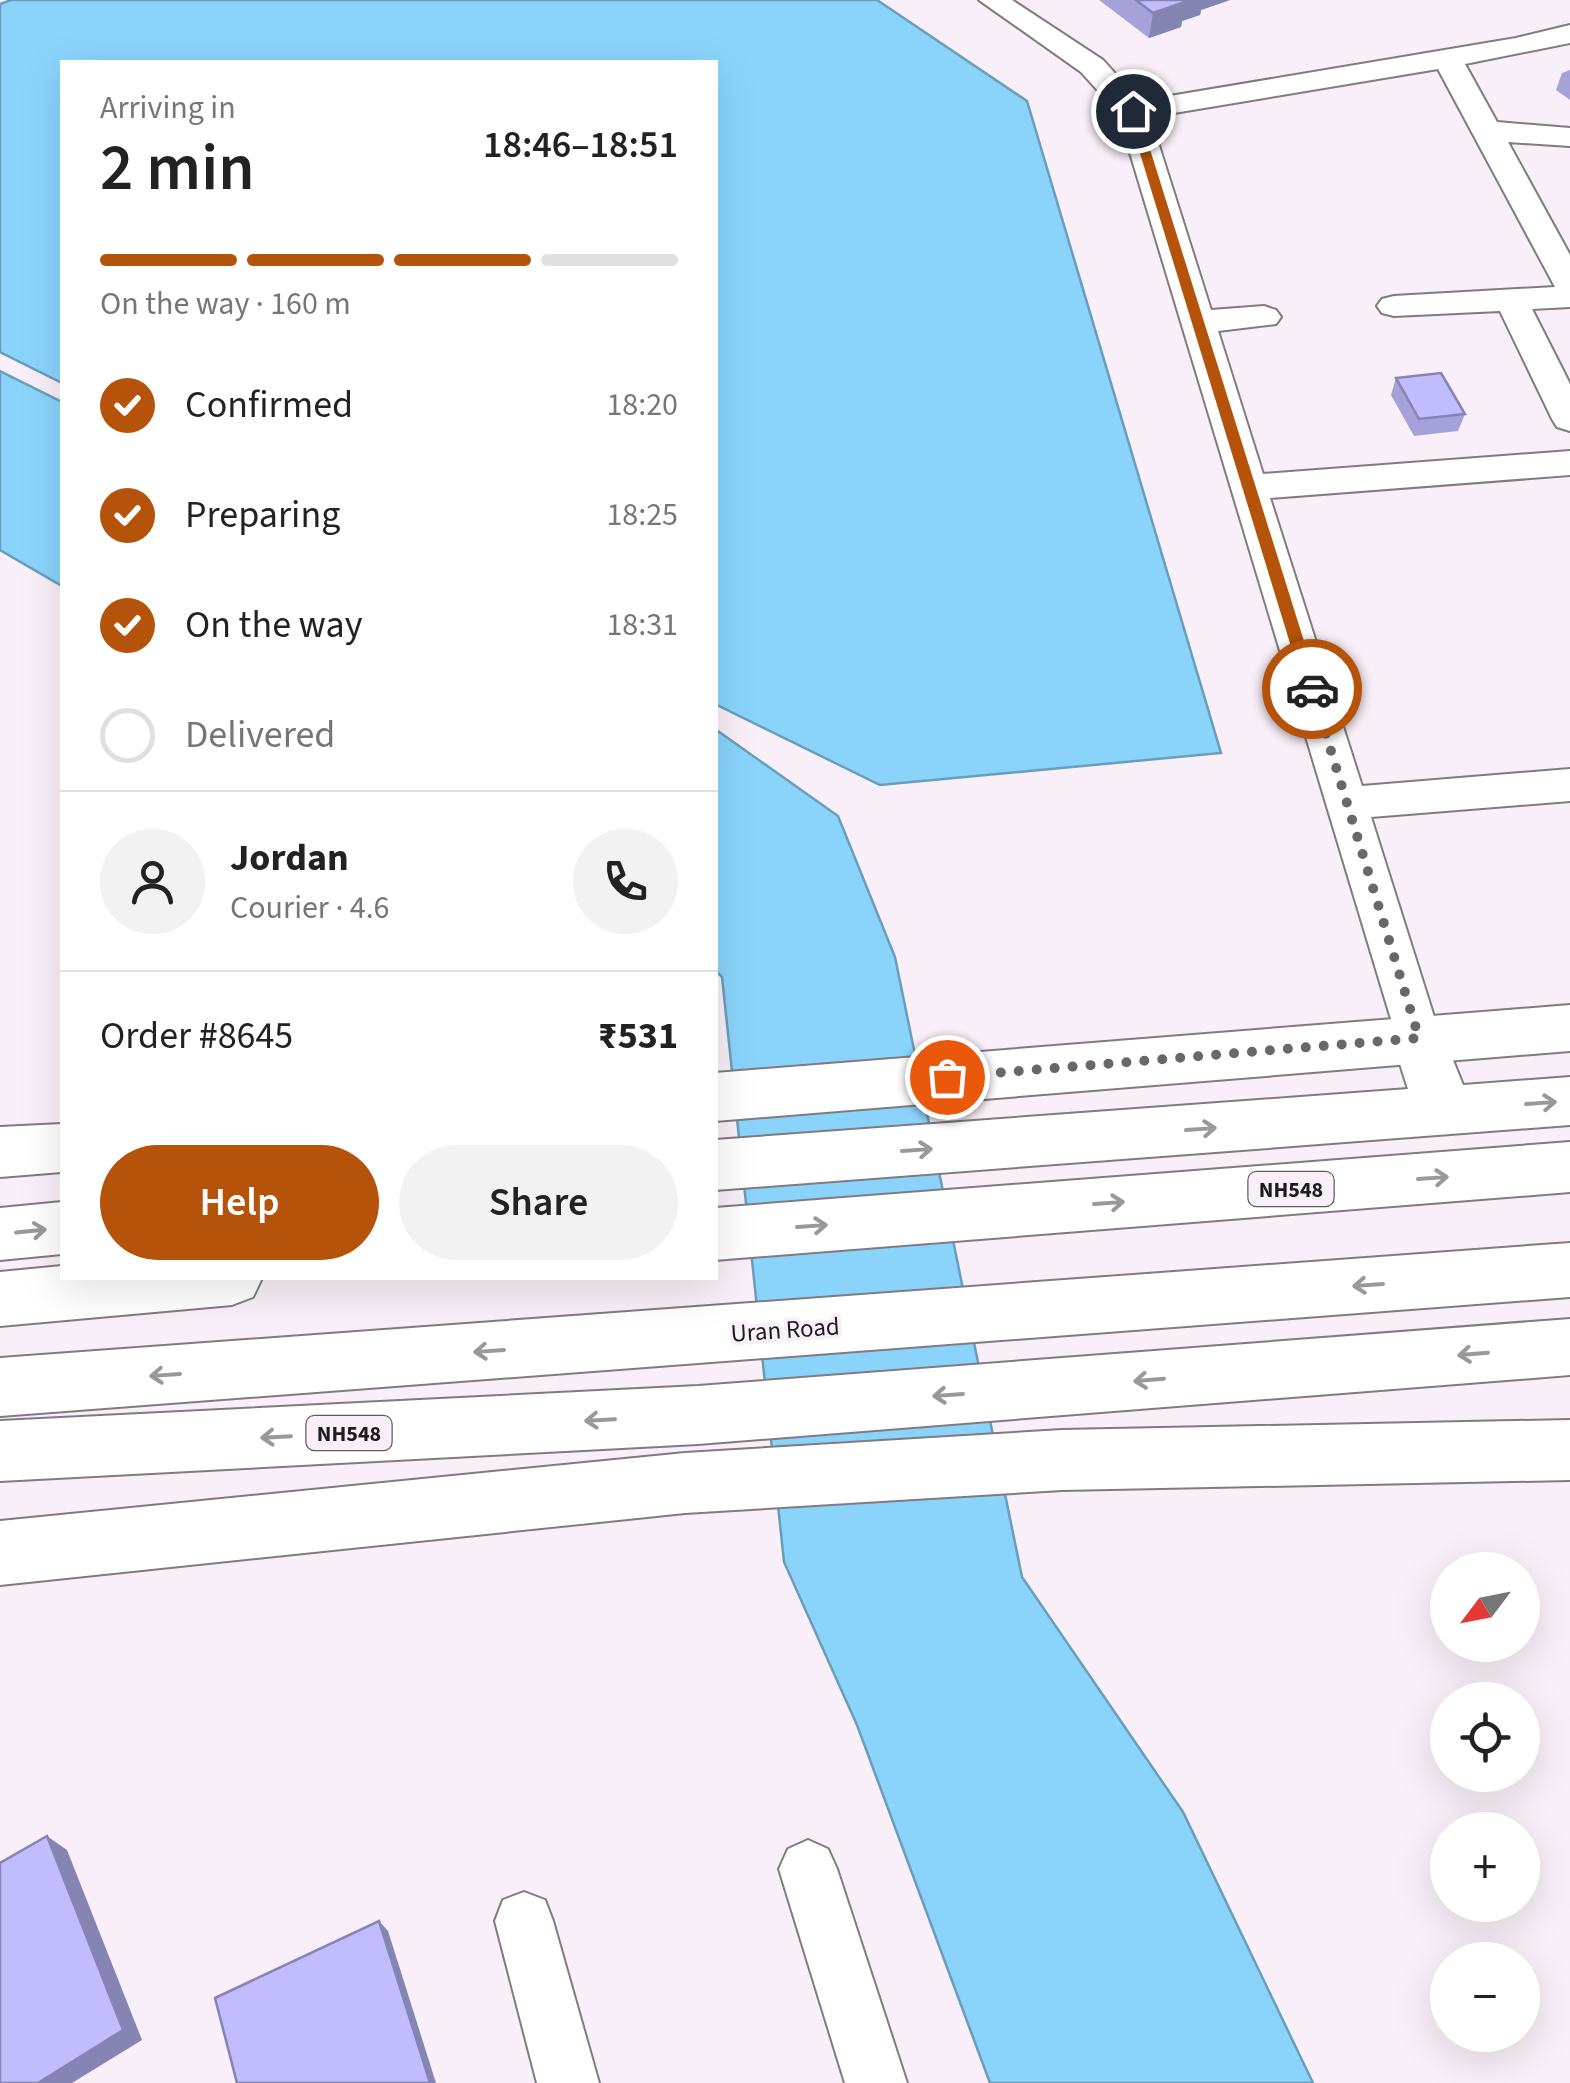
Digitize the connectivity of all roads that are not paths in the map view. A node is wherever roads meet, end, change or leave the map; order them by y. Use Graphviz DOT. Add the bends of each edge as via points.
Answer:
graph roads {
  1 [pos="993,0"];
  2 [pos="1570,34"];
  3 [pos="1446,56"];
  4 [pos="1133,111"];
  5 [pos="1487,131"];
  6 [pos="1570,137"];
  7 [pos="1570,285"];
  8 [pos="1570,297"];
  9 [pos="1511,300"];
  10 [pos="1394,306"];
  11 [pos="1264,317"];
  12 [pos="1198,322"];
  13 [pos="1570,419"];
  14 [pos="1570,464"];
  15 [pos="1249,486"];
  16 [pos="1570,785"];
  17 [pos="1347,802"];
  18 [pos="1570,1028"];
  19 [pos="1419,1038"];
  20 [pos="718,1096"];
  21 [pos="1570,1100"];
  22 [pos="1443,1110"];
  23 [pos="60,1148"];
  24 [pos="0,1152"];
  25 [pos="718,1165"];
  26 [pos="1570,1167"];
  27 [pos="60,1228"];
  28 [pos="0,1234"];
  29 [pos="718,1234"];
  30 [pos="1570,1270"];
  31 [pos="210,1280"];
  32 [pos="0,1299"];
  33 [pos="1570,1347"];
  34 [pos="0,1387"];
  35 [pos="1570,1450"];
  36 [pos="0,1451"];
  37 [pos="0,1553"];
  38 [pos="808,1869"];
  39 [pos="524,1921"];
  40 [pos="568,2083"];
  41 [pos="876,2083"];
  1 -- 4 [label="street" via="1092,66"];
  2 -- 3 [label="street"];
  3 -- 4 [label="street"];
  3 -- 5 [label="street"];
  4 -- 12 [label="street"];
  5 -- 6 [label="street"];
  5 -- 7 [label="street"];
  8 -- 9 [label="street"];
  9 -- 10 [label="street"];
  9 -- 13 [label="street"];
  11 -- 12 [label="street"];
  12 -- 15 [label="street"];
  14 -- 15 [label="street"];
  15 -- 17 [label="street"];
  16 -- 17 [label="street"];
  17 -- 19 [label="street"];
  18 -- 19 [label="main road"];
  19 -- 20 [label="main road"];
  19 -- 22 [label="main road"];
  22 -- 21 [label="main road, one-way"];
  25 -- 22 [label="main road, one-way"];
  23 -- 24 [label="main road"];
  29 -- 26 [label="main road, NH548, one-way"];
  28 -- 27 [label="main road, one-way"];
  30 -- 34 [label="main road, Uran Road, one-way"];
  31 -- 32 [label="main road"];
  33 -- 36 [label="main road, NH548, one-way" via="698,1414"];
  35 -- 37 [label="main road" via="1062,1460 685,1483"];
  38 -- 41 [label="street"];
  39 -- 40 [label="street"];
}
